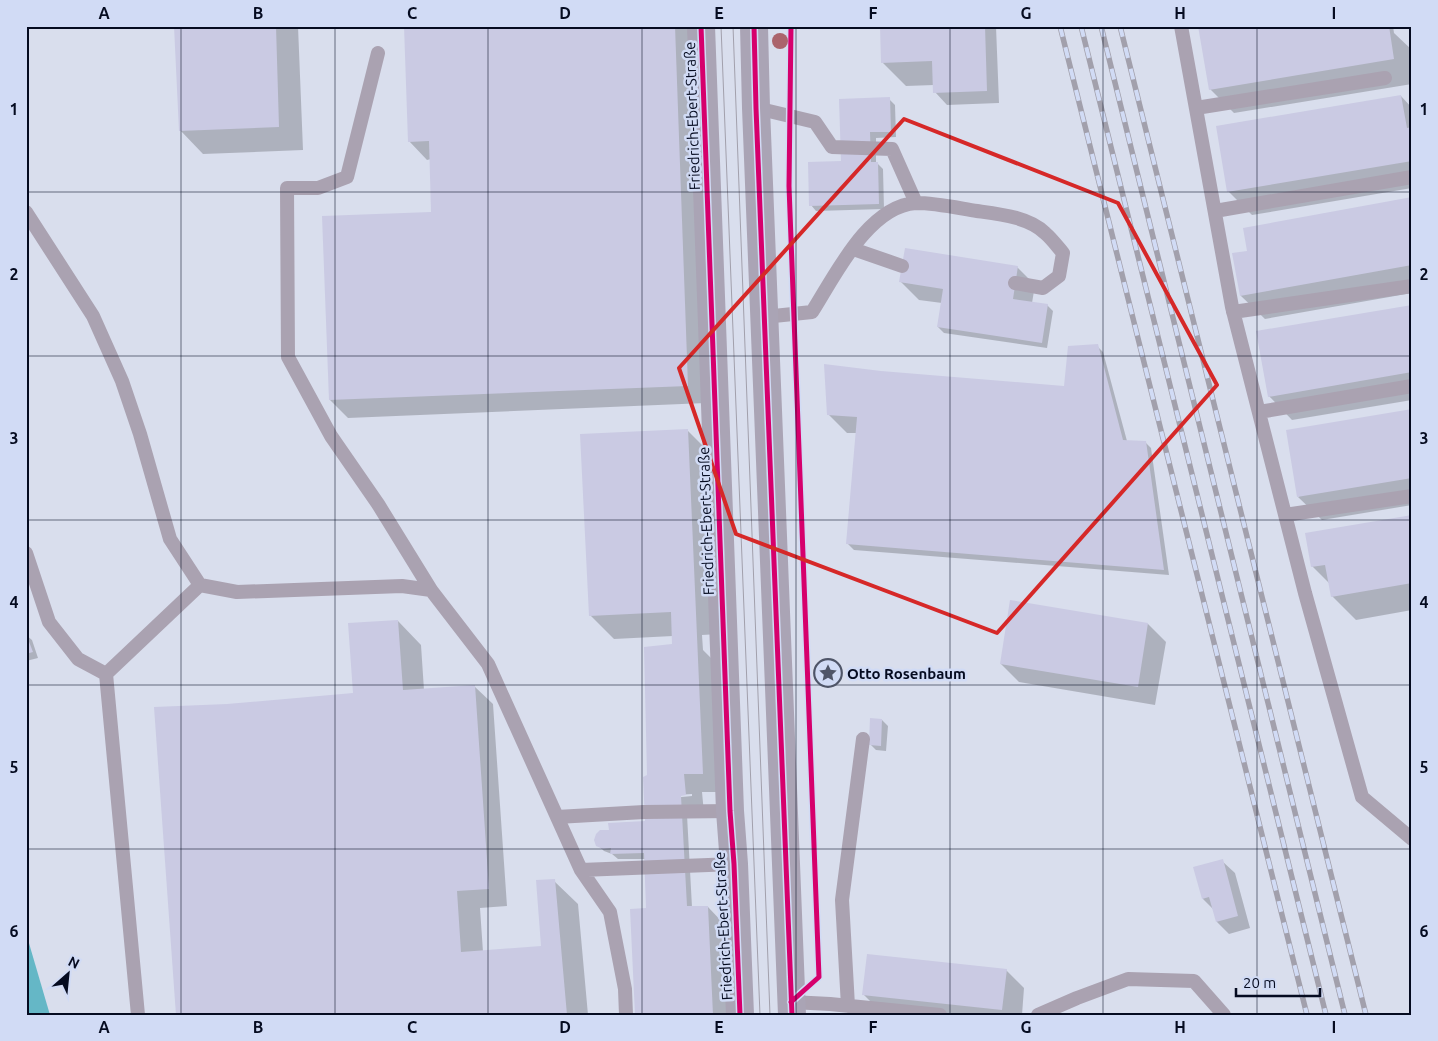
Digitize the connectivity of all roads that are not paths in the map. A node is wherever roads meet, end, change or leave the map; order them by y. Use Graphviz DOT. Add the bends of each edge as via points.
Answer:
graph roads {
  1 [pos="701,26"];
  2 [pos="754,26"];
  3 [pos="1181,26"];
  4 [pos="378,53"];
  5 [pos="1384,78"];
  6 [pos="756,108"];
  7 [pos="1196,108"];
  8 [pos="1412,178"];
  9 [pos="916,204"];
  10 [pos="1214,210"];
  11 [pos="26,212"];
  12 [pos="853,249"];
  13 [pos="902,266"];
  14 [pos="1015,282"];
  15 [pos="1412,286"];
  16 [pos="1233,312"];
  17 [pos="764,317"];
  18 [pos="1412,386"];
  19 [pos="1259,412"];
  20 [pos="1412,496"];
  21 [pos="1285,515"];
  22 [pos="26,553"];
  23 [pos="200,585"];
  24 [pos="431,590"];
  25 [pos="106,674"];
  26 [pos="863,738"];
  27 [pos="730,811"];
  28 [pos="558,817"];
  29 [pos="1412,839"];
  30 [pos="734,864"];
  31 [pos="581,870"];
  32 [pos="848,1006"];
  33 [pos="791,1008"];
  34 [pos="138,1015"];
  35 [pos="626,1015"];
  36 [pos="740,1015"];
  37 [pos="940,1015"];
  38 [pos="1038,1015"];
  39 [pos="1224,1015"];
  1 -- 27 [label="main road, Friedrich-Ebert-Straße"];
  2 -- 6 [label="main road"];
  3 -- 7 [label="lane"];
  4 -- 24 [label="lane" via="347,177 318,188 287,188 288,357 331,436"];
  5 -- 7 [label="lane"];
  6 -- 9 [label="lane" via="815,122 832,147 892,149"];
  6 -- 17 [label="main road"];
  7 -- 10 [label="lane"];
  8 -- 10 [label="lane"];
  9 -- 12 [label="lane" via="893,208 871,225"];
  9 -- 14 [label="lane" via="1016,216 1044,231 1063,253 1059,276 1043,288"];
  10 -- 16 [label="lane"];
  11 -- 23 [label="lane" via="92,316 122,382 170,539"];
  12 -- 13 [label="lane"];
  12 -- 17 [label="lane" via="812,312"];
  15 -- 16 [label="lane"];
  16 -- 19 [label="lane"];
  17 -- 33 [label="main road"];
  18 -- 19 [label="lane"];
  19 -- 21 [label="lane"];
  20 -- 21 [label="lane"];
  21 -- 29 [label="lane" via="1362,797"];
  22 -- 25 [label="lane" via="49,622 78,658"];
  23 -- 24 [label="lane" via="238,592 402,586"];
  23 -- 25 [label="lane"];
  24 -- 28 [label="lane" via="488,664"];
  25 -- 34 [label="lane"];
  26 -- 32 [label="lane" via="842,900"];
  27 -- 28 [label="lane"];
  27 -- 30 [label="main road, Friedrich-Ebert-Straße"];
  28 -- 31 [label="lane"];
  30 -- 31 [label="lane"];
  30 -- 36 [label="main road, Friedrich-Ebert-Straße"];
  31 -- 35 [label="lane" via="610,912 625,990"];
  32 -- 33 [label="lane"];
  32 -- 37 [label="lane"];
  38 -- 39 [label="lane" via="1128,979 1194,981"];
}
